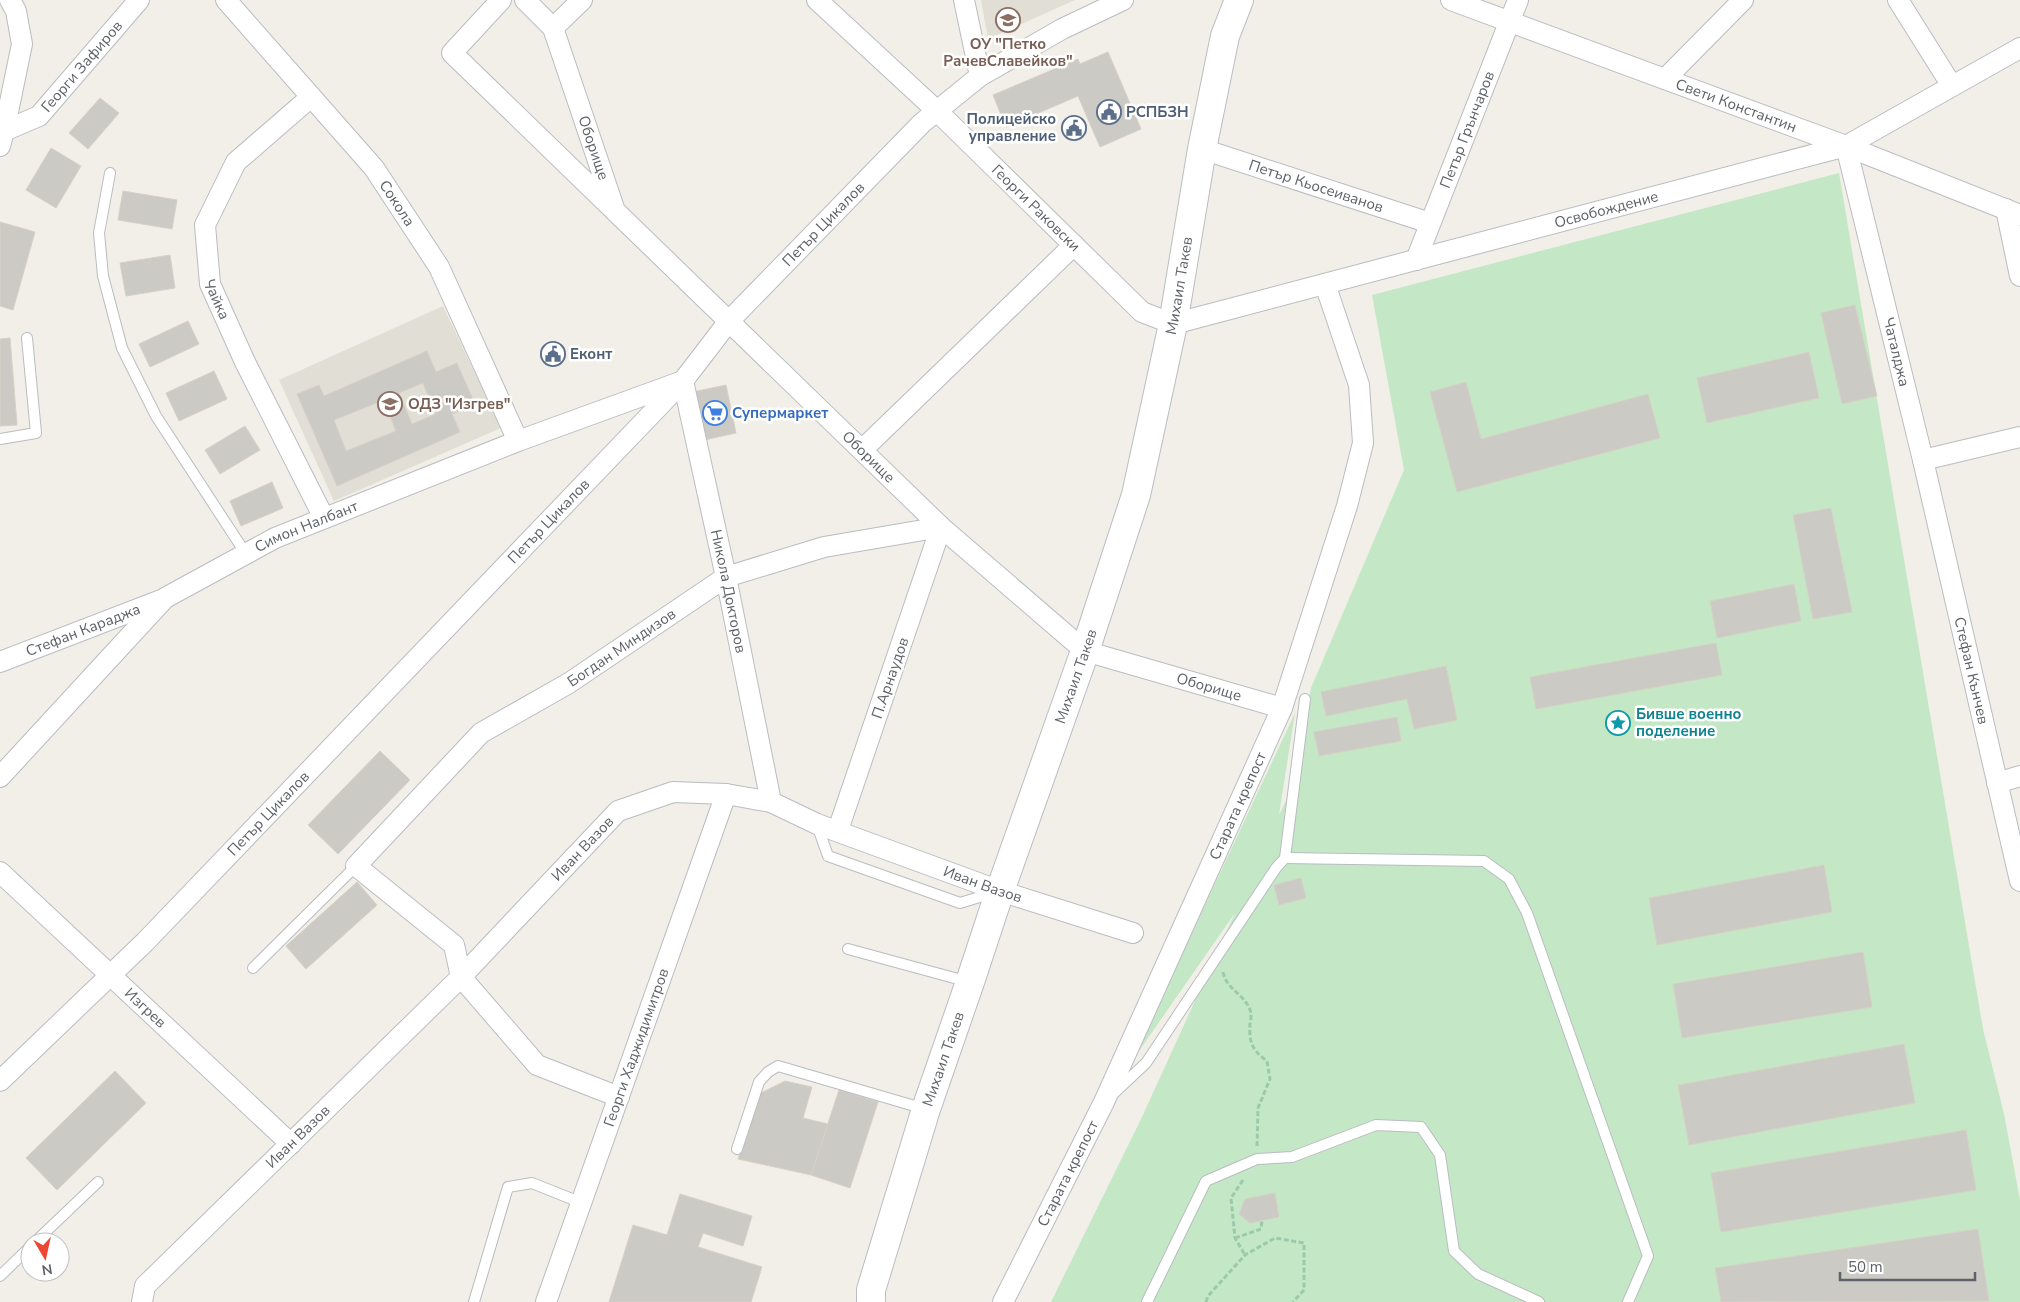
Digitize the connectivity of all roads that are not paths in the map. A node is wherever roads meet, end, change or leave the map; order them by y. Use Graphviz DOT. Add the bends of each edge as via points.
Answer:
graph roads {
  1 [pos="10,0"];
  2 [pos="138,0"];
  3 [pos="226,0"];
  4 [pos="501,0"];
  5 [pos="525,0"];
  6 [pos="582,0"];
  7 [pos="817,0"];
  8 [pos="964,0"];
  9 [pos="1123,0"];
  10 [pos="1224,0"];
  11 [pos="1239,0"];
  12 [pos="1451,0"];
  13 [pos="1518,0"];
  14 [pos="1743,0"];
  15 [pos="1898,0"];
  16 [pos="1509,21"];
  17 [pos="553,28"];
  18 [pos="1225,36"];
  19 [pos="2020,48"];
  20 [pos="980,76"];
  21 [pos="1665,79"];
  22 [pos="1952,86"];
  23 [pos="311,97"];
  24 [pos="937,111"];
  25 [pos="2,139"];
  26 [pos="1846,146"];
  27 [pos="1202,149"];
  28 [pos="110,173"];
  29 [pos="615,211"];
  30 [pos="2013,212"];
  31 [pos="1430,223"];
  32 [pos="1074,245"];
  33 [pos="1416,260"];
  34 [pos="2020,276"];
  35 [pos="1325,284"];
  36 [pos="729,321"];
  37 [pos="1173,324"];
  38 [pos="27,338"];
  39 [pos="683,381"];
  40 [pos="2020,438"];
  41 [pos="0,439"];
  42 [pos="518,441"];
  43 [pos="862,450"];
  44 [pos="1923,460"];
  45 [pos="324,518"];
  46 [pos="941,527"];
  47 [pos="246,554"];
  48 [pos="726,577"];
  49 [pos="166,598"];
  50 [pos="1085,651"];
  51 [pos="0,662"];
  52 [pos="1305,699"];
  53 [pos="1282,708"];
  54 [pos="2020,776"];
  55 [pos="0,777"];
  56 [pos="1998,783"];
  57 [pos="726,794"];
  58 [pos="771,802"];
  59 [pos="817,824"];
  60 [pos="838,830"];
  61 [pos="1286,858"];
  62 [pos="356,866"];
  63 [pos="0,872"];
  64 [pos="2020,881"];
  65 [pos="1000,891"];
  66 [pos="1133,934"];
  67 [pos="848,949"];
  68 [pos="253,968"];
  69 [pos="109,975"];
  70 [pos="461,977"];
  71 [pos="970,982"];
  72 [pos="0,1081"];
  73 [pos="619,1097"];
  74 [pos="1104,1102"];
  75 [pos="926,1109"];
  76 [pos="291,1144"];
  77 [pos="737,1149"];
  78 [pos="98,1182"];
  79 [pos="582,1203"];
  80 [pos="46,1232"];
  81 [pos="20,1257"];
  82 [pos="0,1276"];
  83 [pos="142,1302"];
  84 [pos="474,1302"];
  85 [pos="546,1302"];
  86 [pos="871,1302"];
  87 [pos="1003,1302"];
  88 [pos="1147,1302"];
  89 [pos="1539,1302"];
  90 [pos="1628,1302"];
  1 -- 25 [label="street" via="16,11 22,44"];
  2 -- 25 [label="street, Георги Зафиров" via="38,116"];
  3 -- 23 [label="street, Сокола"];
  4 -- 29 [label="street" via="452,53"];
  5 -- 17 [label="street, Оборище"];
  6 -- 17 [label="street"];
  7 -- 24 [label="street, Георги Раковски"];
  8 -- 20 [label="street"];
  9 -- 20 [label="street, Петър Цикалов" via="1062,29"];
  10 -- 18 [label="main road, Михаил Такев"];
  11 -- 18 [label="main road, Михаил Такев"];
  12 -- 16 [label="street, Свети Константин"];
  13 -- 16 [label="street, Петър Грънчаров"];
  14 -- 21 [label="street"];
  15 -- 22 [label="street"];
  16 -- 21 [label="street, Свети Константин"];
  16 -- 31 [label="street, Петър Грънчаров"];
  17 -- 29 [label="street, Оборище"];
  18 -- 27 [label="main road, Михаил Такев"];
  19 -- 22 [label="street, Освобождение"];
  20 -- 24 [label="street, Петър Цикалов"];
  21 -- 26 [label="street, Свети Константин"];
  22 -- 26 [label="street, Освобождение"];
  23 -- 42 [label="street, Сокола" via="374,168 439,267"];
  23 -- 45 [label="street, Чайка" via="236,162 205,225 210,284 245,362"];
  24 -- 32 [label="street, Георги Раковски"];
  24 -- 36 [label="street, Петър Цикалов"];
  26 -- 30 [label="street, Свети Константин"];
  26 -- 33 [label="street, Освобождение"];
  26 -- 44 [label="street, Чаталджа"];
  27 -- 31 [label="street, Петър Кьосеиванов"];
  27 -- 37 [label="main road, Михаил Такев"];
  28 -- 47 [label="lane" via="99,233 103,276 122,348 156,416"];
  29 -- 36 [label="street, Оборище"];
  30 -- 34 [label="street"];
  31 -- 33 [label="street, Петър Грънчаров"];
  32 -- 37 [label="street, Георги Раковски" via="1142,312"];
  32 -- 43 [label="street"];
  33 -- 35 [label="street, Освобождение"];
  35 -- 37 [label="street, Освобождение"];
  35 -- 53 [label="street, Старата крепост" via="1359,385 1363,443 1347,506"];
  36 -- 39 [label="street, Петър Цикалов"];
  36 -- 43 [label="street, Оборище"];
  37 -- 50 [label="main road, Михаил Такев" via="1136,495"];
  38 -- 41 [label="lane" via="36,433"];
  39 -- 42 [label="street, Симон Налбант"];
  39 -- 48 [label="street, Никола Докторов"];
  39 -- 69 [label="street, Петър Цикалов" via="145,942"];
  40 -- 44 [label="street"];
  42 -- 45 [label="street, Симон Налбант"];
  43 -- 46 [label="street, Оборище"];
  44 -- 56 [label="street, Стефан Кънчев"];
  45 -- 47 [label="street, Симон Налбант"];
  46 -- 48 [label="street, Богдан Миндизов" via="824,547"];
  46 -- 50 [label="street, Оборище"];
  46 -- 60 [label="street, П.Арнаудов"];
  47 -- 49 [label="street, Симон Налбант"];
  48 -- 58 [label="street, Никола Докторов"];
  48 -- 62 [label="street, Богдан Миндизов" via="569,683 481,733"];
  49 -- 51 [label="street, Стефан Караджа"];
  49 -- 55 [label="street, Симон Налбант"];
  50 -- 53 [label="street, Оборище"];
  50 -- 65 [label="main road, Михаил Такев"];
  52 -- 61 [label="lane"];
  53 -- 74 [label="street, Старата крепост"];
  54 -- 56 [label="street"];
  56 -- 64 [label="street, Стефан Кънчев"];
  57 -- 58 [label="street, Иван Вазов"];
  57 -- 70 [label="street, Иван Вазов" via="673,792 618,811"];
  57 -- 73 [label="street, Георги Хаджидимитров"];
  58 -- 59 [label="street, Иван Вазов"];
  59 -- 60 [label="street, Иван Вазов"];
  59 -- 65 [label="lane" via="828,856 960,903"];
  60 -- 65 [label="street, Иван Вазов"];
  61 -- 74 [label="lane" via="1276,868 1146,1062"];
  61 -- 90 [label="lane" via="1484,861 1509,879 1527,913 1648,1256"];
  62 -- 68 [label="lane"];
  62 -- 70 [label="street" via="454,945"];
  63 -- 69 [label="street, Изгрев"];
  65 -- 66 [label="street, Иван Вазов"];
  65 -- 71 [label="main road, Михаил Такев"];
  67 -- 71 [label="lane"];
  69 -- 72 [label="street, Петър Цикалов"];
  69 -- 76 [label="street, Изгрев"];
  70 -- 73 [label="street" via="537,1066"];
  70 -- 76 [label="street, Иван Вазов"];
  71 -- 75 [label="main road, Михаил Такев"];
  73 -- 79 [label="street, Георги Хаджидимитров"];
  74 -- 87 [label="street, Старата крепост"];
  75 -- 77 [label="lane" via="778,1066 760,1082"];
  75 -- 86 [label="main road, Михаил Такев" via="871,1290"];
  76 -- 83 [label="street, Иван Вазов" via="145,1286"];
  78 -- 80 [label="lane"];
  79 -- 84 [label="lane" via="532,1183 508,1187"];
  79 -- 85 [label="street, Георги Хаджидимитров"];
  81 -- 82 [label="lane"];
  88 -- 89 [label="lane" via="1206,1181 1257,1159 1292,1157 1376,1125 1421,1127 1440,1155 1454,1251 1478,1274"];
}
